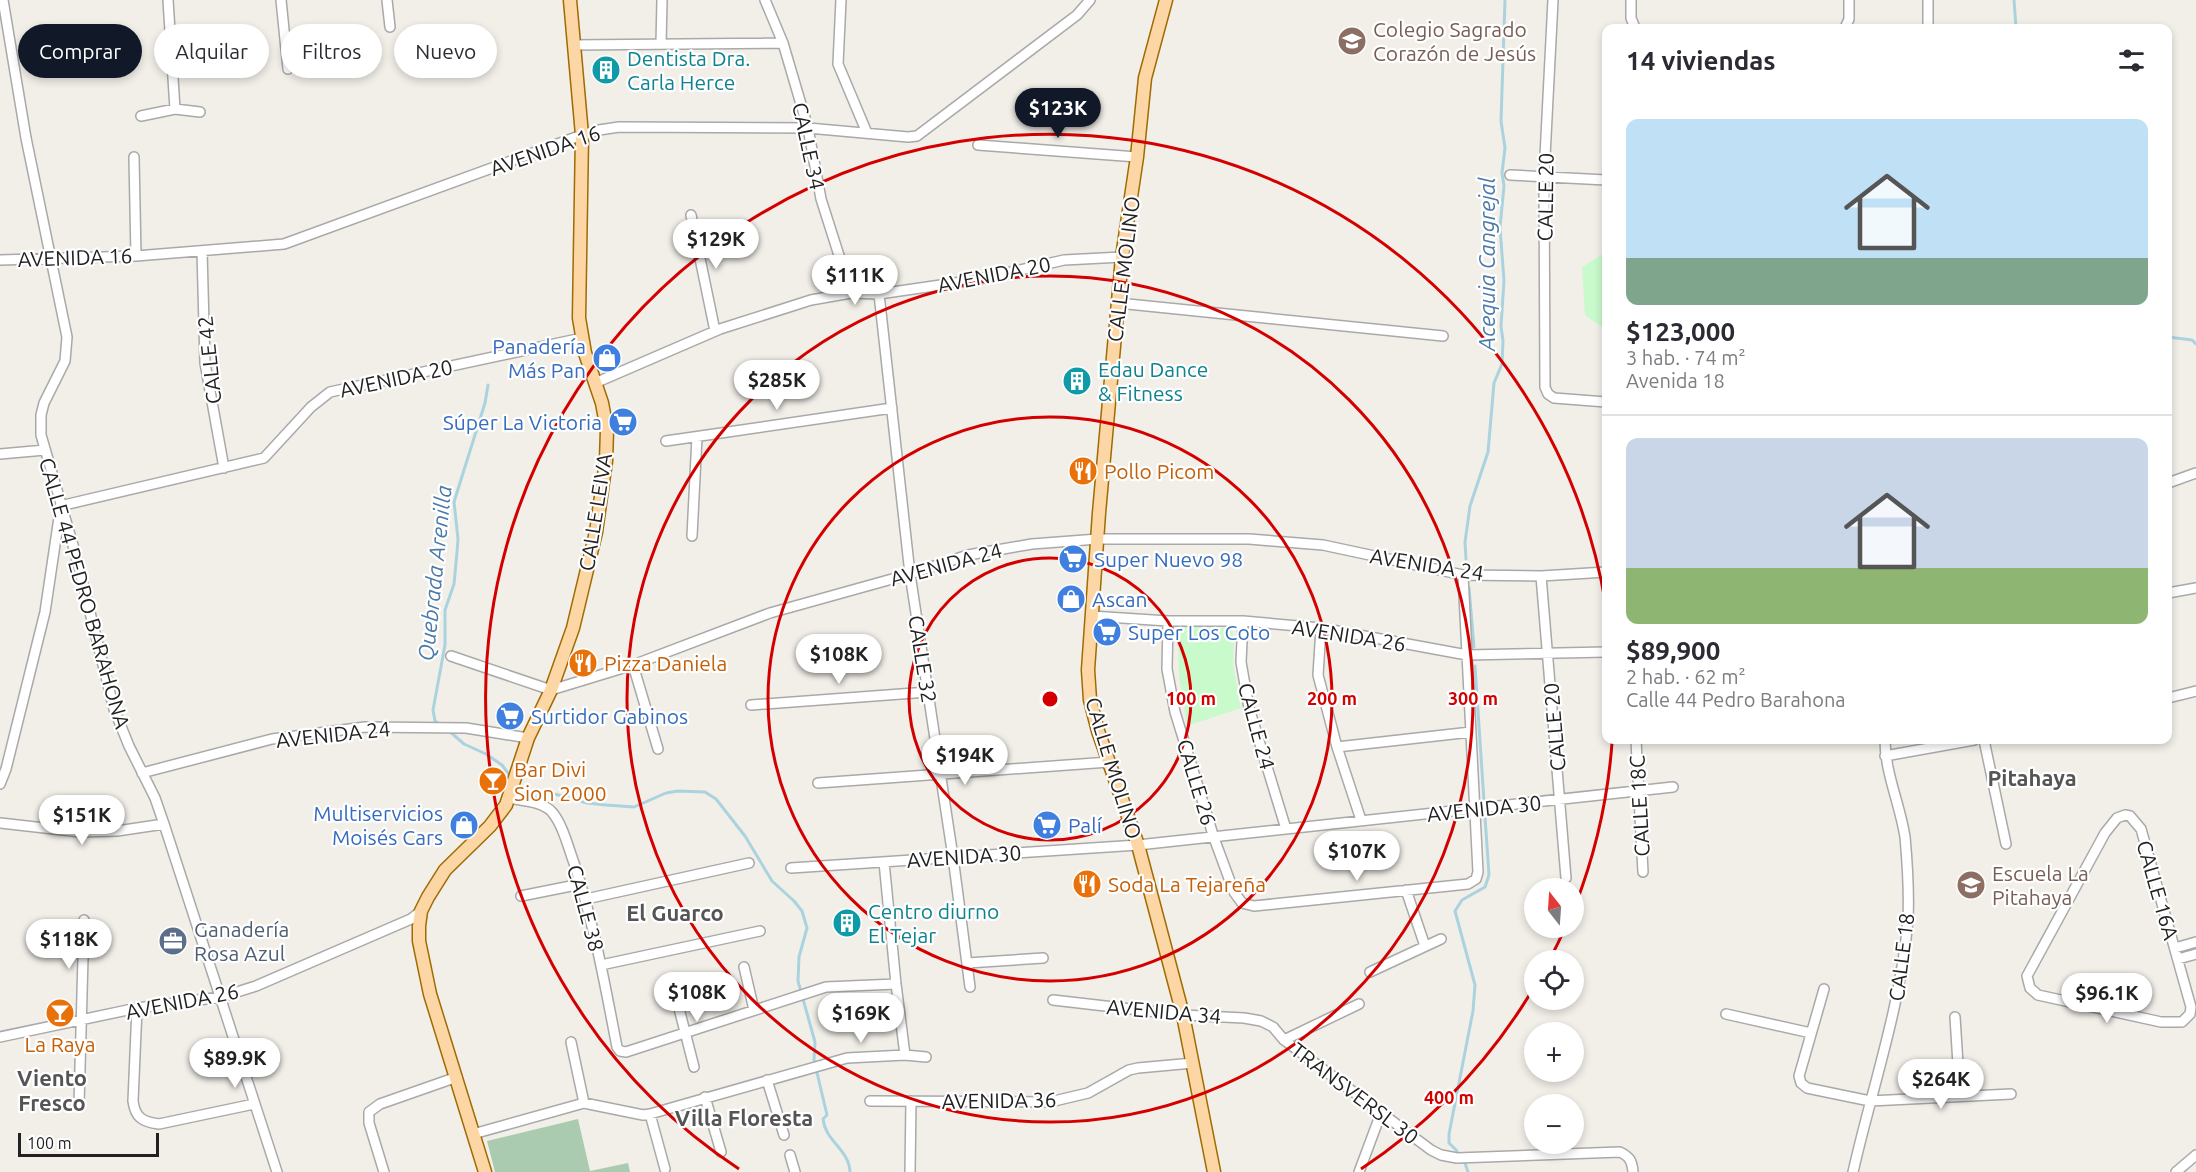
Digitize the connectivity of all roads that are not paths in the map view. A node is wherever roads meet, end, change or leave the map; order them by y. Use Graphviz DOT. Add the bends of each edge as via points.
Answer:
graph roads {
  1 [pos="3,0"];
  2 [pos="168,0"];
  3 [pos="281,0"];
  4 [pos="387,0"];
  5 [pos="570,0"];
  6 [pos="662,0"];
  7 [pos="765,0"];
  8 [pos="841,0"];
  9 [pos="1090,0"];
  10 [pos="1166,0"];
  11 [pos="1553,0"];
  12 [pos="1631,0"];
  13 [pos="1849,0"];
  14 [pos="1928,0"];
  15 [pos="283,24"];
  16 [pos="1633,24"];
  17 [pos="1847,24"];
  18 [pos="1928,24"];
  19 [pos="390,27"];
  20 [pos="783,43"];
  21 [pos="661,44"];
  22 [pos="573,45"];
  23 [pos="175,109"];
  24 [pos="200,112"];
  25 [pos="141,116"];
  26 [pos="808,128"];
  27 [pos="867,133"];
  28 [pos="582,135"];
  29 [pos="978,145"];
  30 [pos="134,157"];
  31 [pos="1137,157"];
  32 [pos="1510,175"];
  33 [pos="1544,177"];
  34 [pos="1602,180"];
  35 [pos="691,215"];
  36 [pos="202,251"];
  37 [pos="136,256"];
  38 [pos="1122,257"];
  39 [pos="50,259"];
  40 [pos="0,260"];
  41 [pos="851,293"];
  42 [pos="879,294"];
  43 [pos="1118,303"];
  44 [pos="715,331"];
  45 [pos="1443,336"];
  46 [pos="582,338"];
  47 [pos="595,382"];
  48 [pos="1602,402"];
  49 [pos="892,408"];
  50 [pos="697,437"];
  51 [pos="666,441"];
  52 [pos="45,450"];
  53 [pos="0,454"];
  54 [pos="224,468"];
  55 [pos="2196,473"];
  56 [pos="2172,482"];
  57 [pos="60,506"];
  58 [pos="692,536"];
  59 [pos="1098,539"];
  60 [pos="1602,572"];
  61 [pos="910,574"];
  62 [pos="1463,575"];
  63 [pos="1541,576"];
  64 [pos="2196,588"];
  65 [pos="2172,592"];
  66 [pos="1091,615"];
  67 [pos="1168,621"];
  68 [pos="1243,621"];
  69 [pos="1321,628"];
  70 [pos="1602,652"];
  71 [pos="1547,654"];
  72 [pos="1467,655"];
  73 [pos="451,656"];
  74 [pos="633,665"];
  75 [pos="551,690"];
  76 [pos="2196,691"];
  77 [pos="928,692"];
  78 [pos="2172,697"];
  79 [pos="751,705"];
  80 [pos="1471,732"];
  81 [pos="528,738"];
  82 [pos="1636,744"];
  83 [pos="1885,744"];
  84 [pos="1952,744"];
  85 [pos="1985,744"];
  86 [pos="1337,747"];
  87 [pos="658,749"];
  88 [pos="1885,756"];
  89 [pos="1109,762"];
  90 [pos="142,773"];
  91 [pos="941,775"];
  92 [pos="819,783"];
  93 [pos="0,784"];
  94 [pos="1674,787"];
  95 [pos="1637,791"];
  96 [pos="509,798"];
  97 [pos="1560,800"];
  98 [pos="1476,809"];
  99 [pos="1361,820"];
  100 [pos="0,823"];
  101 [pos="164,824"];
  102 [pos="1286,829"];
  103 [pos="1214,838"];
  104 [pos="2006,844"];
  105 [pos="1138,845"];
  106 [pos="953,857"];
  107 [pos="749,862"];
  108 [pos="884,862"];
  109 [pos="791,868"];
  110 [pos="1643,872"];
  111 [pos="1566,878"];
  112 [pos="581,884"];
  113 [pos="1406,891"];
  114 [pos="520,896"];
  115 [pos="586,899"];
  116 [pos="421,911"];
  117 [pos="84,920"];
  118 [pos="760,931"];
  119 [pos="1441,939"];
  120 [pos="2196,942"];
  121 [pos="1425,946"];
  122 [pos="2175,948"];
  123 [pos="2196,954"];
  124 [pos="1043,958"];
  125 [pos="2178,959"];
  126 [pos="967,963"];
  127 [pos="601,965"];
  128 [pos="744,967"];
  129 [pos="1370,972"];
  130 [pos="896,984"];
  131 [pos="673,985"];
  132 [pos="970,987"];
  133 [pos="1824,989"];
  134 [pos="221,997"];
  135 [pos="1053,1000"];
  136 [pos="1359,1004"];
  137 [pos="137,1008"];
  138 [pos="754,1010"];
  139 [pos="1726,1014"];
  140 [pos="1183,1015"];
  141 [pos="1955,1017"];
  142 [pos="81,1020"];
  143 [pos="1273,1027"];
  144 [pos="685,1032"];
  145 [pos="1811,1034"];
  146 [pos="0,1037"];
  147 [pos="1284,1040"];
  148 [pos="571,1042"];
  149 [pos="905,1055"];
  150 [pos="926,1057"];
  151 [pos="1193,1063"];
  152 [pos="694,1067"];
  153 [pos="457,1077"];
  154 [pos="766,1080"];
  155 [pos="2011,1094"];
  156 [pos="1960,1096"];
  157 [pos="705,1097"];
  158 [pos="870,1101"];
  159 [pos="911,1101"];
  160 [pos="1870,1101"];
  161 [pos="584,1103"];
  162 [pos="254,1104"];
  163 [pos="79,1105"];
  164 [pos="1381,1113"];
  165 [pos="650,1114"];
  166 [pos="473,1134"];
  167 [pos="784,1135"];
  168 [pos="721,1152"];
  169 [pos="790,1155"];
  170 [pos="2196,1155"];
  171 [pos="666,1169"];
  172 [pos="277,1172"];
  173 [pos="384,1172"];
  174 [pos="485,1172"];
  175 [pos="795,1172"];
  176 [pos="910,1172"];
  177 [pos="1214,1172"];
  178 [pos="1359,1172"];
  179 [pos="1633,1172"];
  180 [pos="1853,1172"];
  181 [pos="2176,1172"];
  1 -- 39 [label="street, CALLE 44 PEDRO BARAHONA"];
  2 -- 23 [label="street"];
  3 -- 15 [label="street"];
  4 -- 19 [label="street"];
  5 -- 22 [label="main road, CALLE LEIVA"];
  6 -- 21 [label="street"];
  7 -- 20 [label="street, CALLE 34"];
  8 -- 27 [label="street" via="838,64"];
  9 -- 27 [label="street, AVENIDA 16" via="1077,15 917,136"];
  10 -- 31 [label="main road, CALLE MOLINO" via="1145,78"];
  11 -- 33 [label="street, CALLE 20"];
  12 -- 16 [label="street"];
  13 -- 17 [label="street"];
  14 -- 18 [label="street"];
  20 -- 21 [label="street"];
  20 -- 26 [label="street, CALLE 34"];
  21 -- 22 [label="street"];
  22 -- 28 [label="main road, CALLE LEIVA"];
  23 -- 24 [label="street"];
  23 -- 25 [label="street"];
  26 -- 27 [label="street, AVENIDA 16"];
  26 -- 28 [label="street, AVENIDA 16" via="619,127"];
  26 -- 41 [label="street, CALLE 34" via="821,199"];
  28 -- 36 [label="street, AVENIDA 16" via="285,243"];
  28 -- 46 [label="main road, CALLE LEIVA"];
  29 -- 31 [label="street"];
  30 -- 37 [label="street"];
  31 -- 38 [label="main road, CALLE MOLINO"];
  32 -- 33 [label="street"];
  33 -- 34 [label="street"];
  33 -- 48 [label="street, CALLE 20" via="1545,387 1554,398"];
  35 -- 44 [label="street"];
  36 -- 37 [label="street, AVENIDA 16"];
  36 -- 54 [label="street, CALLE 42" via="205,363"];
  37 -- 39 [label="street, AVENIDA 16"];
  38 -- 42 [label="street, AVENIDA 20" via="1064,260 975,280"];
  38 -- 43 [label="main road, CALLE MOLINO"];
  39 -- 40 [label="street, AVENIDA 16"];
  39 -- 52 [label="street, CALLE 44 PEDRO BARAHONA" via="67,344 65,361 40,415"];
  41 -- 42 [label="street, AVENIDA 20"];
  41 -- 44 [label="street, AVENIDA 20" via="811,300"];
  42 -- 49 [label="street, CALLE 32"];
  43 -- 45 [label="street"];
  43 -- 59 [label="main road, CALLE MOLINO"];
  44 -- 47 [label="street, AVENIDA 20"];
  46 -- 47 [label="main road, CALLE LEIVA"];
  46 -- 54 [label="street, AVENIDA 20" via="330,392 264,458"];
  47 -- 75 [label="main road, CALLE LEIVA" via="607,430 596,532 573,628"];
  49 -- 50 [label="street"];
  49 -- 61 [label="street, CALLE 32"];
  50 -- 51 [label="street"];
  50 -- 58 [label="street"];
  52 -- 53 [label="street"];
  52 -- 57 [label="street, CALLE 44 PEDRO BARAHONA"];
  54 -- 57 [label="street, AVENIDA 20"];
  55 -- 56 [label="street"];
  57 -- 90 [label="street, CALLE 44 PEDRO BARAHONA" via="114,709"];
  57 -- 93 [label="street" via="45,612"];
  59 -- 61 [label="street, AVENIDA 24" via="1000,548"];
  59 -- 62 [label="street, AVENIDA 24" via="1249,539 1323,545"];
  59 -- 66 [label="main road, CALLE MOLINO"];
  60 -- 63 [label="street, AVENIDA 24"];
  61 -- 74 [label="street, AVENIDA 24" via="770,613"];
  61 -- 77 [label="street, CALLE 32"];
  62 -- 63 [label="street, AVENIDA 24"];
  62 -- 72 [label="street"];
  63 -- 71 [label="street, CALLE 20"];
  64 -- 65 [label="street"];
  66 -- 67 [label="street, AVENIDA 26"];
  66 -- 89 [label="main road, CALLE MOLINO" via="1090,700"];
  67 -- 68 [label="street, AVENIDA 26"];
  67 -- 103 [label="street, CALLE 26" via="1167,669 1175,712"];
  68 -- 69 [label="street, AVENIDA 26"];
  68 -- 102 [label="street, CALLE 24" via="1241,662 1249,708"];
  69 -- 72 [label="street, AVENIDA 26"];
  69 -- 86 [label="street" via="1318,675"];
  70 -- 71 [label="street, AVENIDA 26"];
  71 -- 72 [label="street, AVENIDA 26"];
  71 -- 97 [label="street, CALLE 20"];
  72 -- 80 [label="street"];
  73 -- 75 [label="street"];
  74 -- 75 [label="street, AVENIDA 24"];
  74 -- 87 [label="street"];
  75 -- 81 [label="main road, CALLE LEIVA"];
  76 -- 78 [label="street"];
  77 -- 79 [label="street"];
  77 -- 91 [label="street, CALLE 32"];
  80 -- 86 [label="street"];
  80 -- 98 [label="street"];
  81 -- 90 [label="street, AVENIDA 24" via="466,728 365,728 272,739"];
  81 -- 96 [label="main road, CALLE LEIVA"];
  82 -- 95 [label="street, CALLE 18C"];
  83 -- 88 [label="street, CALLE 18"];
  84 -- 88 [label="street"];
  85 -- 104 [label="street"];
  86 -- 99 [label="street"];
  88 -- 160 [label="street, CALLE 18" via="1905,837 1908,918 1895,1009"];
  89 -- 91 [label="street"];
  89 -- 105 [label="main road, CALLE MOLINO"];
  90 -- 101 [label="street, CALLE 44 PEDRO BARAHONA"];
  91 -- 92 [label="street"];
  91 -- 106 [label="street, CALLE 32"];
  94 -- 95 [label="street, AVENIDA 30"];
  95 -- 97 [label="street, AVENIDA 30"];
  95 -- 110 [label="street, CALLE 18C"];
  96 -- 112 [label="street, CALLE 38" via="543,805 552,812"];
  96 -- 116 [label="main road, CALLE LEIVA" via="501,814 445,870"];
  97 -- 98 [label="street, AVENIDA 30"];
  97 -- 111 [label="street, CALLE 20"];
  98 -- 99 [label="street, AVENIDA 30"];
  98 -- 113 [label="street" via="1476,879 1468,884"];
  99 -- 102 [label="street, AVENIDA 30"];
  100 -- 101 [label="street" via="80,832"];
  101 -- 134 [label="street, CALLE 44 PEDRO BARAHONA"];
  102 -- 103 [label="street, AVENIDA 30"];
  103 -- 105 [label="street, AVENIDA 30"];
  103 -- 113 [label="street, CALLE 26" via="1242,903 1254,906"];
  105 -- 106 [label="street, AVENIDA 30"];
  105 -- 140 [label="main road, CALLE MOLINO"];
  106 -- 108 [label="street, AVENIDA 30"];
  106 -- 126 [label="street, CALLE 32"];
  107 -- 115 [label="street"];
  108 -- 109 [label="street, AVENIDA 30"];
  108 -- 130 [label="street"];
  112 -- 114 [label="street"];
  112 -- 115 [label="street, CALLE 38"];
  113 -- 121 [label="street"];
  115 -- 127 [label="street, CALLE 38"];
  116 -- 134 [label="street, AVENIDA 26" via="411,919 256,986"];
  116 -- 153 [label="main road" via="419,941 423,962"];
  117 -- 142 [label="street"];
  118 -- 127 [label="street"];
  119 -- 121 [label="street"];
  120 -- 122 [label="street"];
  121 -- 129 [label="street"];
  122 -- 125 [label="street, CALLE 16A"];
  122 -- 125 [label="street, CALLE 16A" via="2141,829 2125,815 2104,833 2027,976 2030,988 2038,995 2161,1022 2182,1023 2191,1007"];
  123 -- 125 [label="street"];
  124 -- 126 [label="street"];
  126 -- 132 [label="street, CALLE 32"];
  127 -- 144 [label="street, CALLE 38" via="616,1047 620,1051"];
  128 -- 138 [label="street"];
  130 -- 138 [label="street" via="826,987"];
  130 -- 149 [label="street"];
  131 -- 144 [label="street"];
  133 -- 145 [label="street"];
  134 -- 137 [label="street, AVENIDA 26"];
  134 -- 162 [label="street, CALLE 44 PEDRO BARAHONA"];
  135 -- 140 [label="street, AVENIDA 34"];
  136 -- 147 [label="street"];
  137 -- 142 [label="street, AVENIDA 26"];
  137 -- 162 [label="street" via="133,1101 140,1118 159,1124"];
  138 -- 144 [label="street"];
  139 -- 145 [label="street"];
  140 -- 143 [label="street, AVENIDA 34" via="1244,1018"];
  140 -- 151 [label="main road, CALLE MOLINO"];
  141 -- 156 [label="street"];
  142 -- 146 [label="street, AVENIDA 26"];
  142 -- 163 [label="street"];
  143 -- 147 [label="street, TRANSVERSL 30"];
  144 -- 152 [label="street"];
  145 -- 160 [label="street" via="1799,1076 1801,1083 1807,1088"];
  147 -- 164 [label="street, TRANSVERSL 30"];
  148 -- 161 [label="street"];
  149 -- 150 [label="street"];
  149 -- 154 [label="street" via="847,1058"];
  151 -- 159 [label="street, AVENIDA 36" via="1129,1070 1088,1093 1050,1102"];
  151 -- 177 [label="main road, CALLE MOLINO"];
  153 -- 166 [label="main road"];
  153 -- 173 [label="street" via="380,1104 369,1112"];
  154 -- 157 [label="street"];
  154 -- 167 [label="street"];
  155 -- 156 [label="street"];
  156 -- 160 [label="street"];
  157 -- 165 [label="street"];
  157 -- 168 [label="street"];
  158 -- 159 [label="street, AVENIDA 36"];
  159 -- 176 [label="street"];
  160 -- 180 [label="street, CALLE 18"];
  161 -- 165 [label="street"];
  161 -- 166 [label="street"];
  162 -- 172 [label="street, CALLE 44 PEDRO BARAHONA"];
  164 -- 178 [label="street"];
  164 -- 179 [label="street, TRANSVERSL 30" via="1441,1155 1457,1158 1620,1152 1632,1162"];
  165 -- 171 [label="street"];
  166 -- 174 [label="main road"];
  169 -- 175 [label="street"];
  170 -- 181 [label="street"];
}
